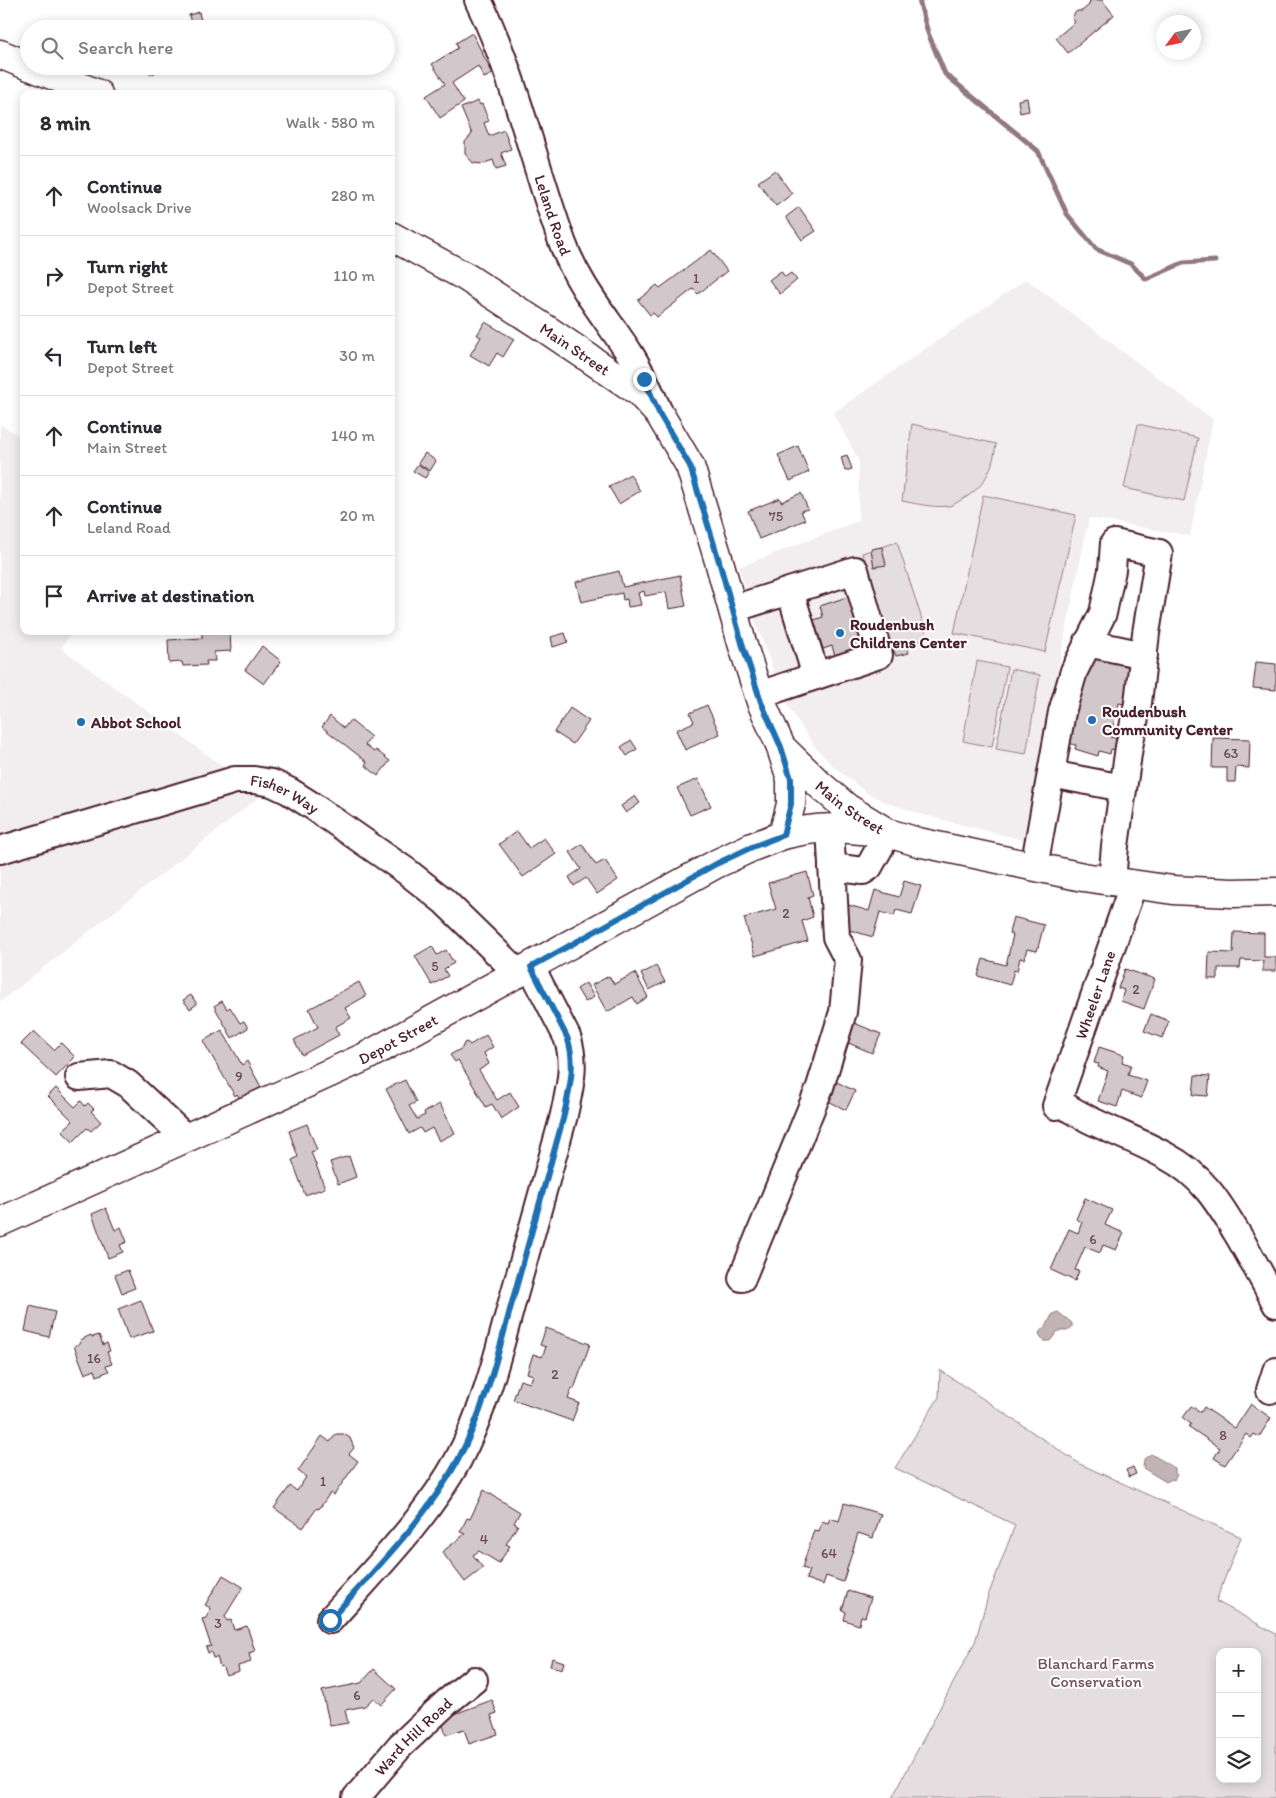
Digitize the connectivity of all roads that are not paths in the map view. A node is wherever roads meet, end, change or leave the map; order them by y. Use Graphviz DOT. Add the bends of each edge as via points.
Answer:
graph roads {
  1 [pos="478,0"];
  2 [pos="0,54"];
  3 [pos="20,62"];
  4 [pos="52,75"];
  5 [pos="88,90"];
  6 [pos="395,238"];
  7 [pos="660,415"];
  8 [pos="790,591"];
  9 [pos="732,609"];
  10 [pos="1087,643"];
  11 [pos="1144,654"];
  12 [pos="816,676"];
  13 [pos="759,695"];
  14 [pos="781,747"];
  15 [pos="1051,774"];
  16 [pos="1123,788"];
  17 [pos="830,828"];
  18 [pos="888,833"];
  19 [pos="783,835"];
  20 [pos="0,850"];
  21 [pos="832,867"];
  22 [pos="1034,867"];
  23 [pos="1122,883"];
  24 [pos="1276,892"];
  25 [pos="525,970"];
  26 [pos="79,1077"];
  27 [pos="186,1138"];
  28 [pos="0,1222"];
  29 [pos="742,1278"];
  30 [pos="1276,1304"];
  31 [pos="330,1620"];
  32 [pos="474,1680"];
  33 [pos="356,1798"];
  1 -- 7 [label="street, Leland Road" via="513,86 564,245 582,285 630,354"];
  2 -- 3 [label="main road"];
  4 -- 5 [label="main road"];
  6 -- 7 [label="main road, Main Street" via="466,277 549,331 639,392"];
  7 -- 9 [label="main road, Main Street" via="690,466"];
  8 -- 9 [label="street"];
  8 -- 12 [label="street"];
  8 -- 12 [label="street" via="855,570 879,655"];
  9 -- 13 [label="main road, Main Street"];
  10 -- 11 [label="street"];
  10 -- 11 [label="street, Wheeler Lane" via="1103,613 1114,543 1159,552"];
  10 -- 15 [label="street" via="1074,671"];
  11 -- 16 [label="street, Wheeler Lane"];
  12 -- 13 [label="street"];
  13 -- 14 [label="main road, Main Street"];
  14 -- 18 [label="main road, Main Street" via="847,808"];
  14 -- 19 [label="main road" via="791,779 791,804"];
  15 -- 16 [label="street"];
  15 -- 22 [label="street"];
  16 -- 23 [label="street, Wheeler Lane" via="1115,846"];
  17 -- 18 [label="main road, Depot Street"];
  17 -- 19 [label="main road, Depot Street" via="808,828"];
  17 -- 21 [label="street"];
  18 -- 21 [label="street" via="869,867 863,871"];
  18 -- 22 [label="main road, Main Street"];
  19 -- 25 [label="main road, Depot Street" via="716,864"];
  20 -- 25 [label="street, Fisher Way" via="235,780 264,781 304,800 406,871"];
  21 -- 29 [label="street" via="836,937 848,960 843,1012 820,1087"];
  22 -- 23 [label="main road, Main Street"];
  23 -- 24 [label="main road, Main Street" via="1173,890"];
  23 -- 30 [label="street, Wheeler Lane" via="1057,1103 1185,1166 1219,1203"];
  25 -- 27 [label="main road, Depot Street" via="365,1057"];
  25 -- 31 [label="street, Fisher Way" via="569,1043 572,1078 489,1384 469,1438 430,1504"];
  26 -- 27 [label="street" via="111,1074 128,1084"];
  27 -- 28 [label="main road, Depot Street"];
  32 -- 33 [label="street, Ward Hill Road" via="400,1746"];
}
